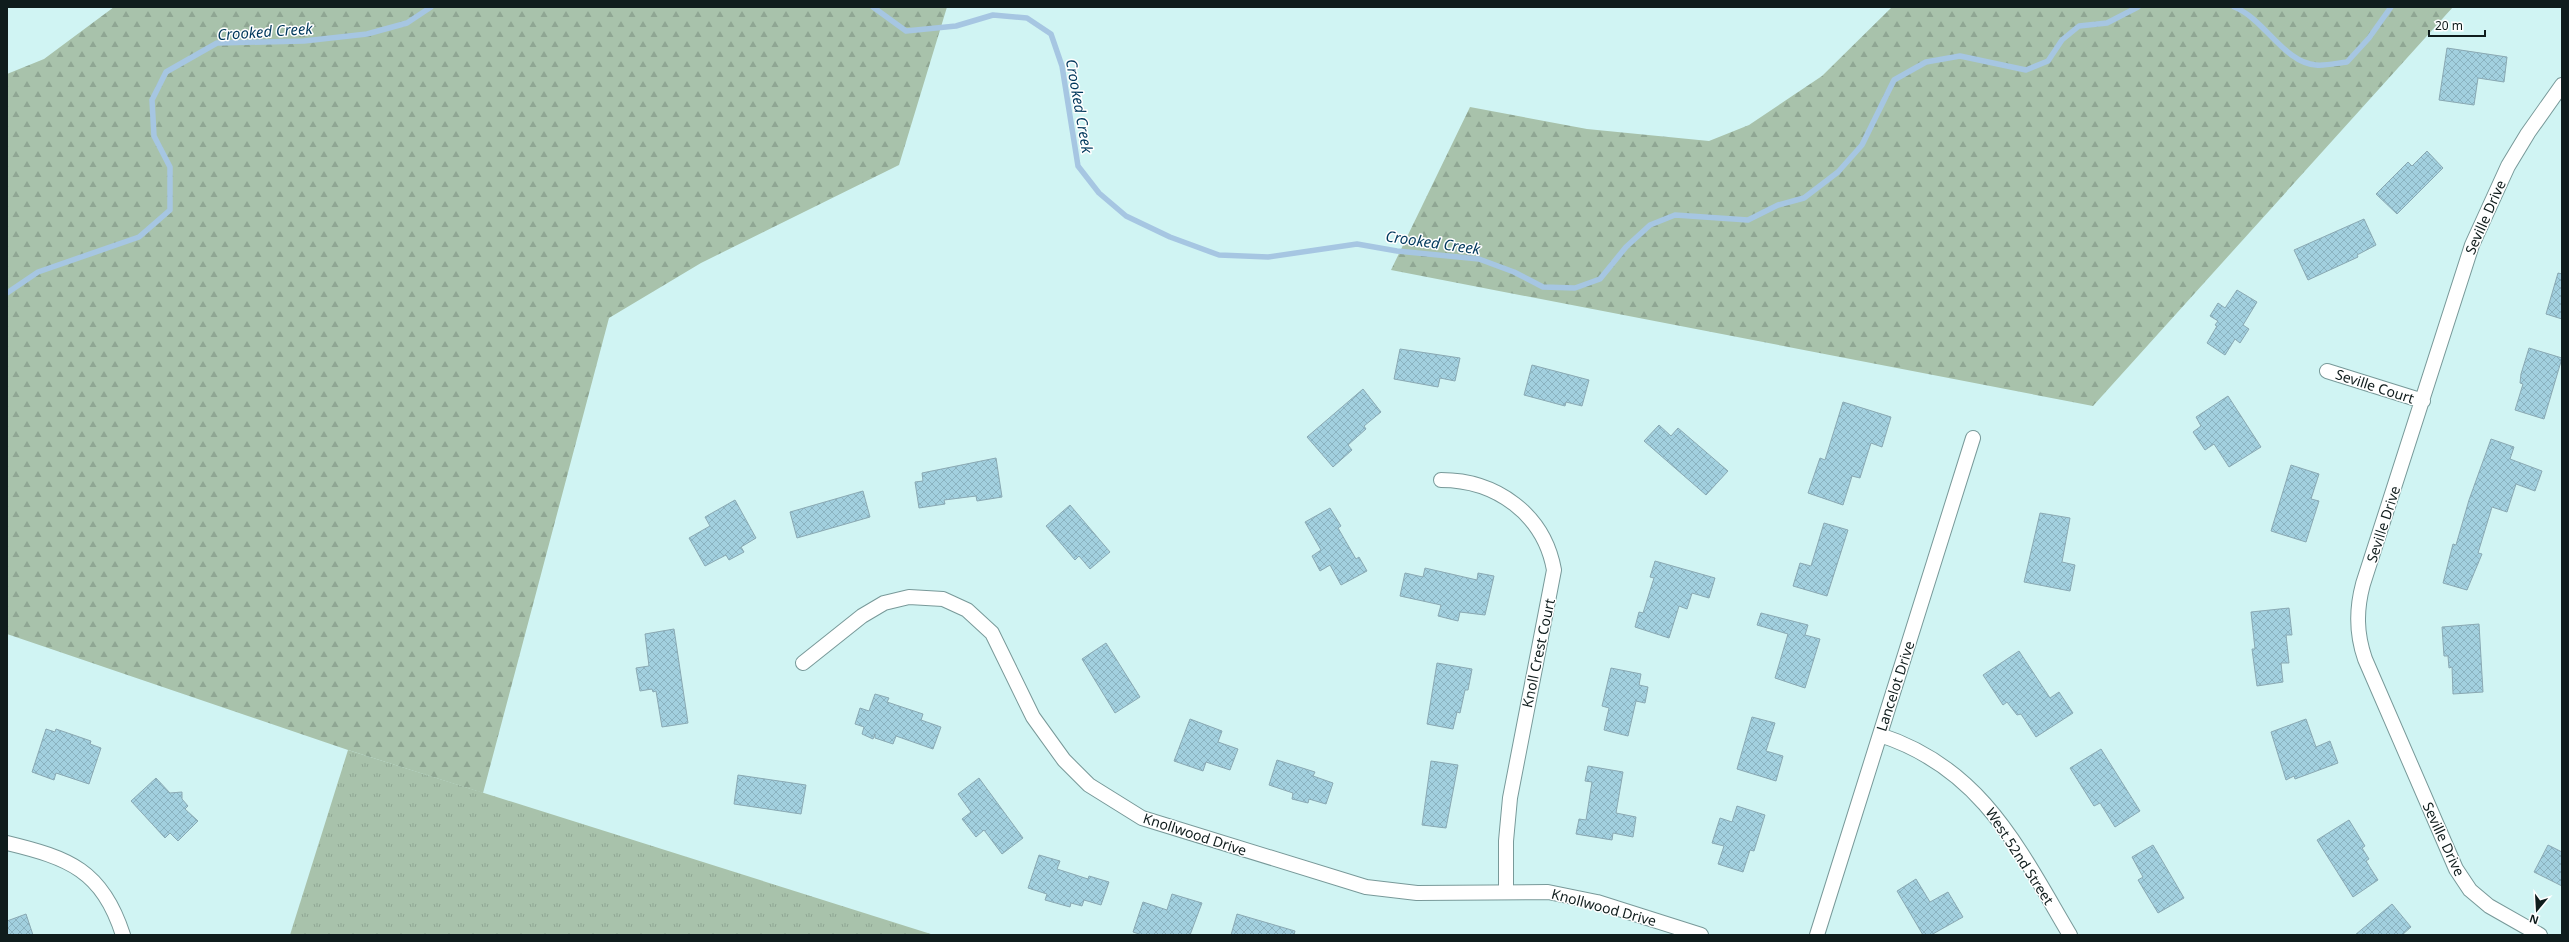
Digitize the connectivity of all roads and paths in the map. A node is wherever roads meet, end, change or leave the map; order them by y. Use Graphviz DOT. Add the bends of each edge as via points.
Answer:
graph roads {
  1 [pos="2562,85"];
  2 [pos="2327,371"];
  3 [pos="2423,401"];
  4 [pos="1974,438"];
  5 [pos="1441,480"];
  6 [pos="803,663"];
  7 [pos="1880,735"];
  8 [pos="7,843"];
  9 [pos="1506,892"];
  10 [pos="123,935"];
  11 [pos="1701,935"];
  12 [pos="1817,935"];
  13 [pos="2070,935"];
  14 [pos="2540,935"];
  1 -- 3 [label="street, Seville Drive" via="2521,144 2484,214 2464,266"];
  2 -- 3 [label="street, Seville Court"];
  3 -- 14 [label="street, Seville Drive" via="2360,596 2360,645 2456,869 2470,890 2489,906"];
  4 -- 7 [label="street, Lancelot Drive"];
  5 -- 9 [label="street, Knoll Crest Court" via="1458,480 1483,486 1506,496 1519,506 1542,535 1554,570 1510,798 1506,841"];
  6 -- 9 [label="street, Knollwood Drive" via="884,603 909,597 944,599 967,610 992,633 1033,717 1064,760 1089,785 1142,818 1366,887 1417,893"];
  7 -- 12 [label="street, Lancelot Drive"];
  7 -- 13 [label="street, West 52nd Street" via="1896,740 1936,761 1977,794 2006,828"];
  8 -- 10 [label="street" via="58,857 88,876 114,911"];
  9 -- 11 [label="street, Knollwood Drive" via="1564,894"];
}
